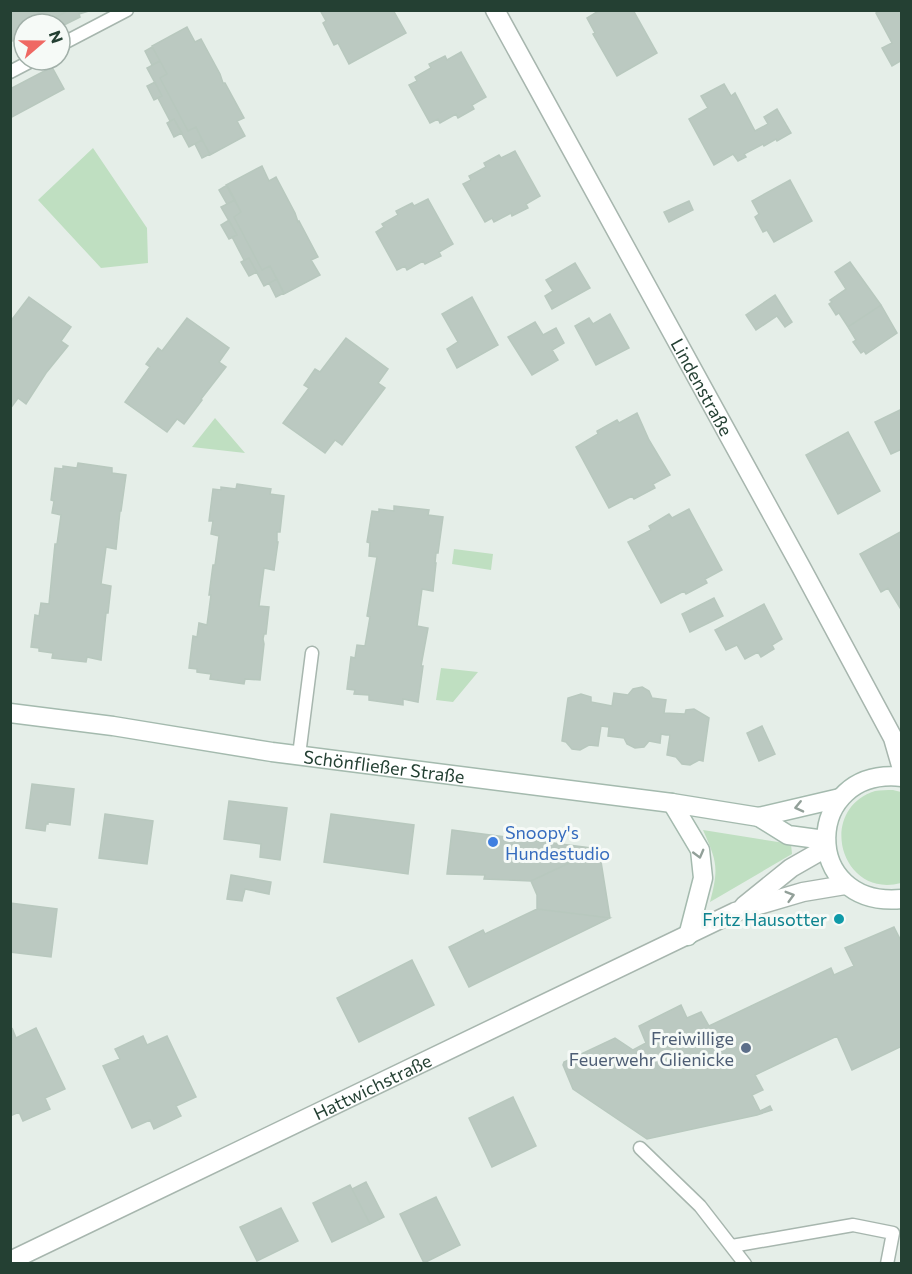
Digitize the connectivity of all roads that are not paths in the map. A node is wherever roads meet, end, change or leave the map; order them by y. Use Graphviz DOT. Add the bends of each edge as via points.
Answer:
graph roads {
  1 [pos="128,10"];
  2 [pos="495,10"];
  3 [pos="72,39"];
  4 [pos="312,653"];
  5 [pos="10,713"];
  6 [pos="299,755"];
  7 [pos="902,769"];
  8 [pos="902,777"];
  9 [pos="840,798"];
  10 [pos="672,803"];
  11 [pos="759,817"];
  12 [pos="825,844"];
  13 [pos="845,885"];
  14 [pos="902,899"];
  15 [pos="735,912"];
  16 [pos="688,936"];
  17 [pos="640,1148"];
  18 [pos="732,1246"];
  19 [pos="10,1261"];
  20 [pos="746,1263"];
  21 [pos="887,1263"];
  1 -- 3 [label="lane"];
  2 -- 7 [label="street, Lindenstraße" via="807,577 893,738"];
  4 -- 6 [label="lane"];
  5 -- 6 [label="street, Schönfließer Straße"];
  6 -- 10 [label="street, Schönfließer Straße"];
  8 -- 9 [label="street" via="868,778"];
  9 -- 11 [label="street, Schönfließer Straße, one-way"];
  9 -- 12 [label="street" via="830,816"];
  10 -- 11 [label="street, Schönfließer Straße"];
  10 -- 16 [label="street, one-way" via="700,850 703,878"];
  11 -- 12 [label="street, Schönfließer Straße" via="788,835"];
  12 -- 13 [label="street" via="833,870"];
  12 -- 15 [label="street, Hattwichstraße"];
  13 -- 14 [label="street" via="870,898"];
  15 -- 13 [label="street, Hattwichstraße, one-way" via="803,892"];
  15 -- 16 [label="street, Hattwichstraße"];
  16 -- 19 [label="street, Hattwichstraße"];
  17 -- 18 [label="lane" via="700,1206"];
  18 -- 20 [label="lane"];
  18 -- 21 [label="lane" via="853,1225 893,1233"];
}
